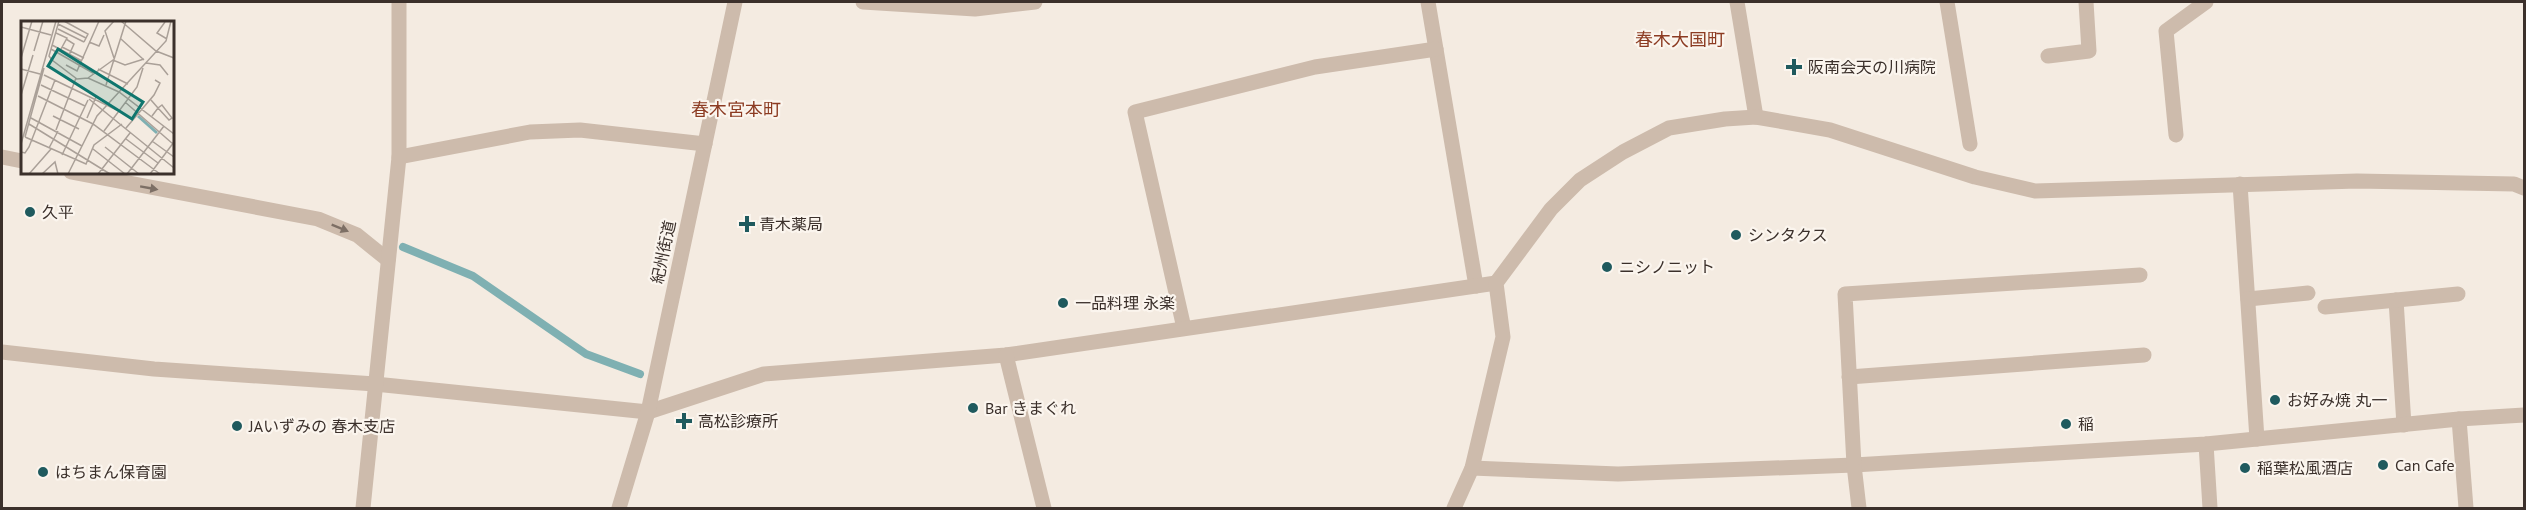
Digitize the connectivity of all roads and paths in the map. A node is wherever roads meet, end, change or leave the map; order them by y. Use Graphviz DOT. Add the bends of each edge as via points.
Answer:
graph roads {
  1 [pos="399,2"];
  2 [pos="735,2"];
  3 [pos="863,2"];
  4 [pos="1035,2"];
  5 [pos="1428,2"];
  6 [pos="1737,2"];
  7 [pos="1947,2"];
  8 [pos="2086,2"];
  9 [pos="2206,2"];
  10 [pos="1436,49"];
  11 [pos="2048,56"];
  12 [pos="1756,117"];
  13 [pos="2176,135"];
  14 [pos="705,144"];
  15 [pos="1970,144"];
  16 [pos="2,157"];
  17 [pos="399,157"];
  18 [pos="21,161"];
  19 [pos="82,174"];
  20 [pos="2240,184"];
  21 [pos="2524,188"];
  22 [pos="388,260"];
  23 [pos="2140,275"];
  24 [pos="1496,283"];
  25 [pos="1476,286"];
  26 [pos="2308,293"];
  27 [pos="2457,294"];
  28 [pos="2248,299"];
  29 [pos="2396,300"];
  30 [pos="2325,307"];
  31 [pos="1184,328"];
  32 [pos="2,352"];
  33 [pos="1006,355"];
  34 [pos="2144,355"];
  35 [pos="1849,377"];
  36 [pos="375,384"];
  37 [pos="648,411"];
  38 [pos="2524,415"];
  39 [pos="2459,419"];
  40 [pos="2404,424"];
  41 [pos="2257,439"];
  42 [pos="2206,444"];
  43 [pos="1854,465"];
  44 [pos="1472,468"];
  45 [pos="363,508"];
  46 [pos="620,508"];
  47 [pos="1044,508"];
  48 [pos="1454,508"];
  49 [pos="1859,508"];
  50 [pos="2210,508"];
  51 [pos="2466,508"];
  1 -- 17 [label="street"];
  2 -- 14 [label="street, 紀州街道"];
  3 -- 4 [label="street" via="975,9"];
  5 -- 10 [label="street"];
  6 -- 12 [label="street"];
  7 -- 15 [label="street"];
  8 -- 11 [label="street" via="2089,51"];
  9 -- 13 [label="street" via="2166,31"];
  10 -- 25 [label="street"];
  10 -- 31 [label="street" via="1316,67 1135,112"];
  12 -- 20 [label="street" via="1830,130 1975,177 2035,191"];
  12 -- 24 [label="street" via="1669,128 1623,152 1580,180 1551,209"];
  14 -- 17 [label="street" via="579,130 530,132"];
  14 -- 37 [label="street, 紀州街道"];
  16 -- 18 [label="street"];
  17 -- 22 [label="street"];
  19 -- 22 [label="street, one-way" via="318,219 357,235"];
  20 -- 21 [label="street" via="2357,181 2514,184"];
  20 -- 28 [label="street"];
  22 -- 36 [label="street"];
  23 -- 35 [label="street" via="1845,294"];
  24 -- 25 [label="street"];
  24 -- 44 [label="street" via="1503,337"];
  25 -- 31 [label="street"];
  26 -- 28 [label="street"];
  27 -- 29 [label="street"];
  28 -- 41 [label="street"];
  29 -- 30 [label="street"];
  29 -- 40 [label="street"];
  31 -- 33 [label="street"];
  32 -- 36 [label="street" via="154,369"];
  33 -- 37 [label="street" via="764,374"];
  33 -- 47 [label="street"];
  34 -- 35 [label="street"];
  35 -- 43 [label="street"];
  36 -- 37 [label="street"];
  36 -- 45 [label="street"];
  37 -- 46 [label="street, 紀州街道"];
  38 -- 39 [label="street"];
  39 -- 40 [label="street"];
  39 -- 51 [label="street"];
  40 -- 41 [label="street"];
  41 -- 42 [label="street"];
  42 -- 43 [label="street"];
  42 -- 50 [label="street"];
  43 -- 44 [label="street" via="1618,474"];
  43 -- 49 [label="street"];
  44 -- 48 [label="street"];
}
